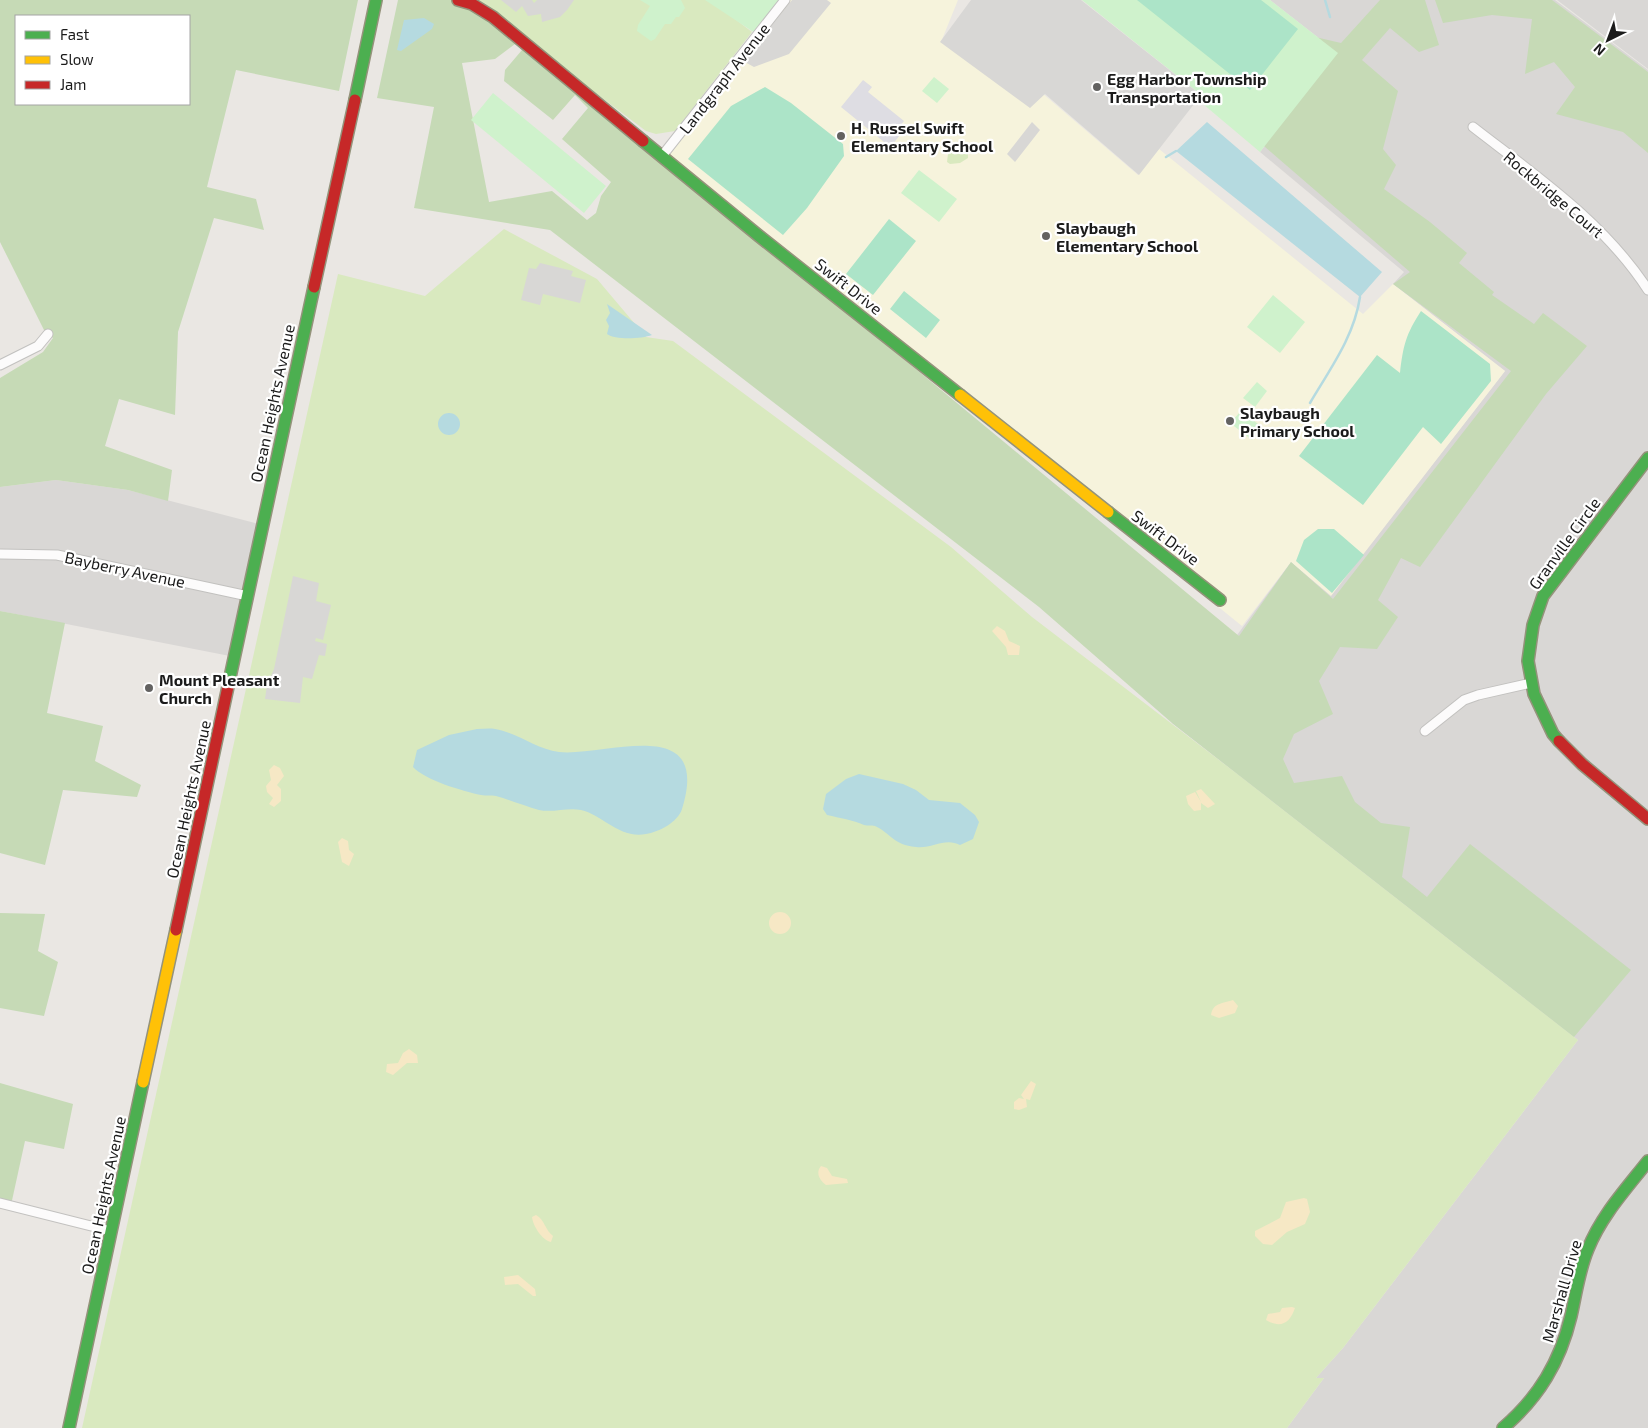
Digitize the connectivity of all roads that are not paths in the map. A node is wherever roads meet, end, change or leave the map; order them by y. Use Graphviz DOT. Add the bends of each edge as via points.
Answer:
graph roads {
  1 [pos="376,0"];
  2 [pos="458,0"];
  3 [pos="785,0"];
  4 [pos="1473,127"];
  5 [pos="662,156"];
  6 [pos="1648,290"];
  7 [pos="48,334"];
  8 [pos="1,360"];
  9 [pos="1648,458"];
  10 [pos="0,554"];
  11 [pos="248,596"];
  12 [pos="1220,600"];
  13 [pos="1531,683"];
  14 [pos="1425,731"];
  15 [pos="1648,819"];
  16 [pos="1648,1161"];
  17 [pos="0,1203"];
  18 [pos="111,1230"];
  19 [pos="69,1428"];
  20 [pos="1503,1428"];
  1 -- 11 [label="street, Ocean Heights Avenue"];
  2 -- 5 [label="street, Swift Drive" via="472,4 493,17"];
  3 -- 5 [label="street, Landgraph Avenue"];
  4 -- 6 [label="street, Rockbridge Court" via="1595,225 1623,255"];
  5 -- 12 [label="street, Swift Drive"];
  7 -- 8 [label="street" via="38,346"];
  9 -- 13 [label="street, Granville Circle" via="1543,596 1536,610 1529,645"];
  10 -- 11 [label="street, Bayberry Avenue" via="57,555"];
  11 -- 18 [label="street, Ocean Heights Avenue"];
  13 -- 14 [label="street" via="1464,700"];
  13 -- 15 [label="street, Granville Circle" via="1545,721 1563,746"];
  16 -- 20 [label="street, Marshall Drive" via="1611,1208 1594,1236 1577,1284 1565,1340 1550,1376 1524,1409"];
  17 -- 18 [label="street"];
  18 -- 19 [label="street, Ocean Heights Avenue"];
}
